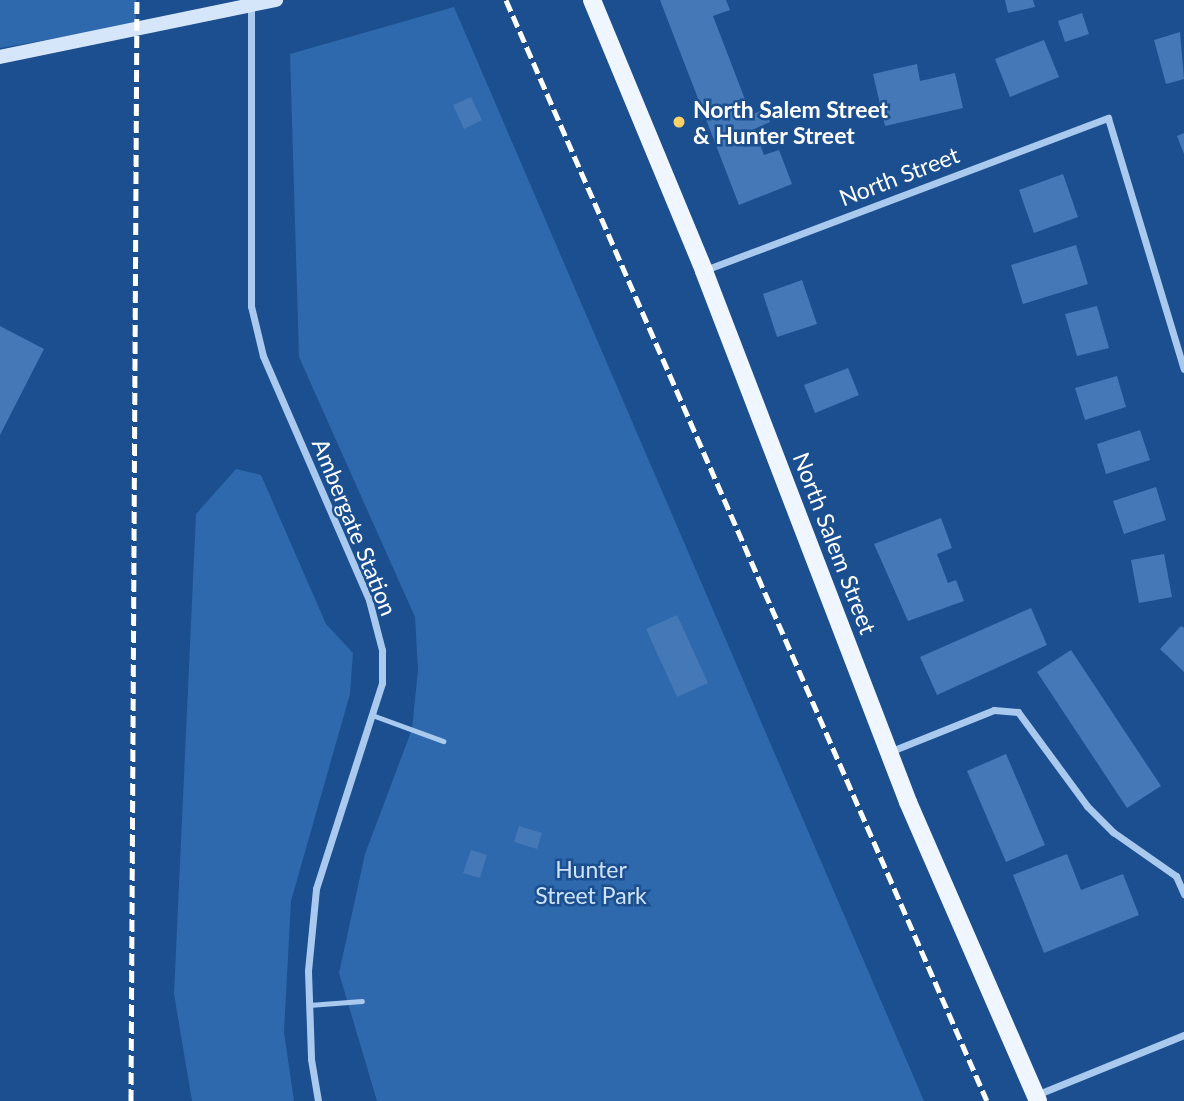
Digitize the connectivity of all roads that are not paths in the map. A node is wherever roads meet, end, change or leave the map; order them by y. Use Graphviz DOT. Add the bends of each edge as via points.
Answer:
graph roads {
  1 [pos="276,0"];
  2 [pos="592,0"];
  3 [pos="251,6"];
  4 [pos="0,57"];
  5 [pos="705,271"];
  6 [pos="1184,369"];
  7 [pos="372,715"];
  8 [pos="443,741"];
  9 [pos="889,752"];
  10 [pos="1184,894"];
  11 [pos="362,1000"];
  12 [pos="309,1005"];
  13 [pos="1184,1035"];
  14 [pos="1037,1098"];
  15 [pos="318,1101"];
  1 -- 3 [label="street"];
  2 -- 5 [label="main road, North Salem Street"];
  3 -- 4 [label="street"];
  3 -- 7 [label="street, Ambergate Station" via="251,306 263,356 369,600 382,650 382,683"];
  5 -- 6 [label="street, North Street" via="1108,118"];
  5 -- 9 [label="main road, North Salem Street"];
  7 -- 8 [label="lane"];
  7 -- 12 [label="street, Ambergate Station" via="316,889"];
  9 -- 10 [label="street" via="994,710 1018,712 1087,806 1113,832 1176,876"];
  9 -- 14 [label="main road, North Salem Street"];
  11 -- 12 [label="lane"];
  12 -- 15 [label="street, Ambergate Station"];
  13 -- 14 [label="street"];
}
